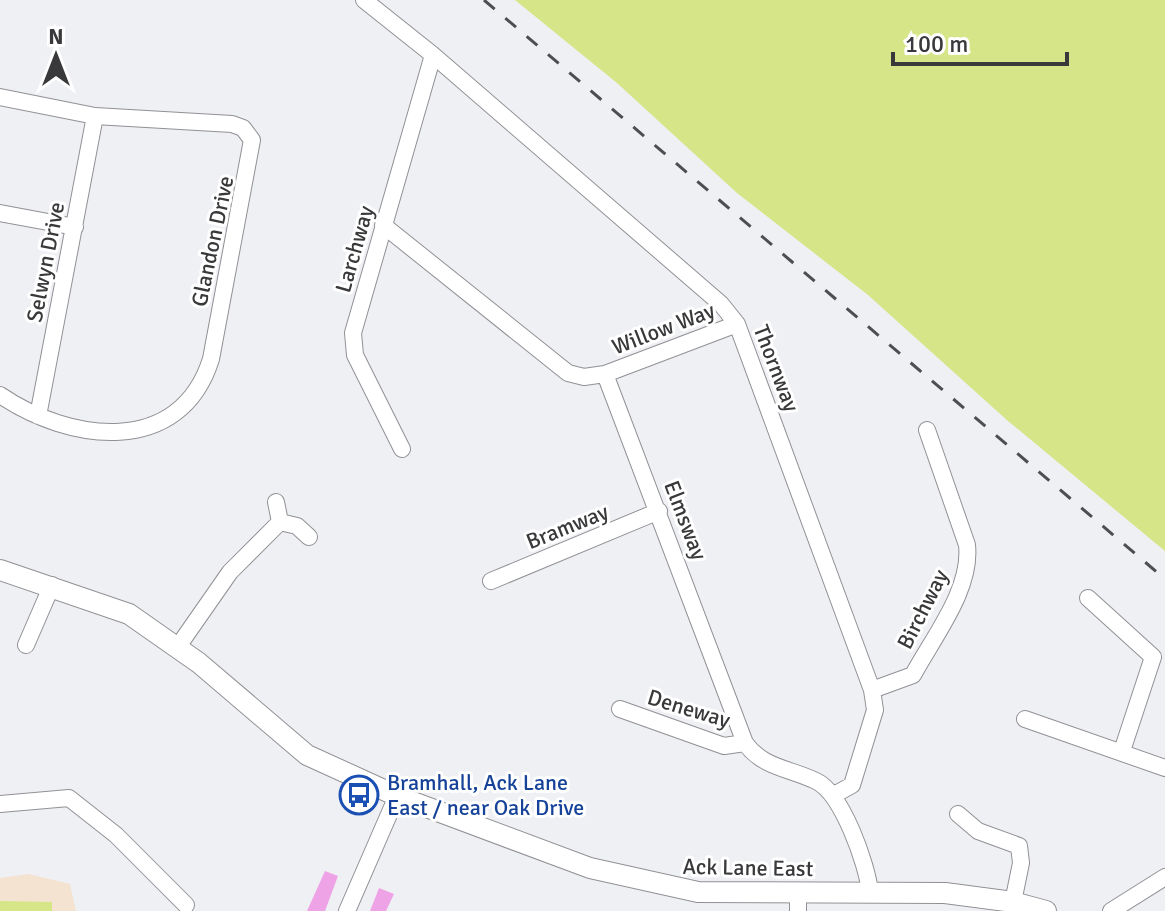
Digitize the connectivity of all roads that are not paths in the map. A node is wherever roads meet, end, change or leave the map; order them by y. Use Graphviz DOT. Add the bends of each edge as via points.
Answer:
graph roads {
  1 [pos="364,0"];
  2 [pos="433,55"];
  3 [pos="0,97"];
  4 [pos="95,116"];
  5 [pos="0,213"];
  6 [pos="383,225"];
  7 [pos="75,227"];
  8 [pos="737,324"];
  9 [pos="605,374"];
  10 [pos="0,395"];
  11 [pos="38,416"];
  12 [pos="927,430"];
  13 [pos="402,449"];
  14 [pos="276,502"];
  15 [pos="659,511"];
  16 [pos="280,522"];
  17 [pos="309,537"];
  18 [pos="0,570"];
  19 [pos="491,581"];
  20 [pos="52,585"];
  21 [pos="1088,598"];
  22 [pos="26,645"];
  23 [pos="177,648"];
  24 [pos="872,690"];
  25 [pos="620,709"];
  26 [pos="1025,719"];
  27 [pos="745,743"];
  28 [pos="1122,751"];
  29 [pos="1165,768"];
  30 [pos="834,795"];
  31 [pos="397,796"];
  32 [pos="0,804"];
  33 [pos="958,814"];
  34 [pos="1165,877"];
  35 [pos="870,892"];
  36 [pos="798,902"];
  37 [pos="1013,902"];
  38 [pos="186,905"];
  39 [pos="347,911"];
  40 [pos="1046,911"];
  41 [pos="1111,911"];
  1 -- 2 [label="street, Thornway"];
  2 -- 6 [label="street, Larchway"];
  2 -- 8 [label="street, Thornway" via="721,304"];
  3 -- 4 [label="street, Glandon Drive"];
  4 -- 7 [label="street, Selwyn Drive"];
  4 -- 11 [label="street, Glandon Drive" via="232,124 252,140 252,156 211,359 189,400 155,425 116,434"];
  5 -- 7 [label="street"];
  6 -- 9 [label="street" via="568,373"];
  6 -- 13 [label="street, Larchway" via="353,345"];
  7 -- 11 [label="street, Selwyn Drive"];
  8 -- 9 [label="street, Willow Way"];
  8 -- 24 [label="street, Thornway"];
  9 -- 15 [label="street, Elmsway"];
  10 -- 11 [label="street, Glandon Drive"];
  12 -- 24 [label="street, Birchway" via="969,561 965,579 913,675"];
  14 -- 16 [label="street"];
  15 -- 19 [label="street, Bramway"];
  15 -- 27 [label="street, Elmsway"];
  16 -- 17 [label="street" via="297,526"];
  16 -- 23 [label="street" via="230,572"];
  18 -- 20 [label="main road, Ack Lane East"];
  20 -- 22 [label="street"];
  20 -- 23 [label="main road, Ack Lane East" via="129,614"];
  21 -- 28 [label="street" via="1153,657"];
  23 -- 31 [label="main road, Ack Lane East" via="307,755"];
  24 -- 30 [label="street, Thornway" via="875,710 852,785"];
  25 -- 27 [label="street, Deneway" via="724,746"];
  26 -- 28 [label="street"];
  27 -- 30 [label="street" via="756,758 819,782"];
  28 -- 29 [label="street"];
  30 -- 35 [label="street" via="868,875"];
  31 -- 36 [label="main road, Ack Lane East" via="639,882"];
  31 -- 39 [label="street"];
  32 -- 38 [label="street" via="69,798 116,835"];
  33 -- 37 [label="street" via="978,831 1019,846"];
  34 -- 41 [label="street"];
  35 -- 36 [label="main road, Ack Lane East"];
  35 -- 37 [label="main road, Ack Lane East" via="971,895"];
  37 -- 40 [label="main road, Ack Lane East"];
}
